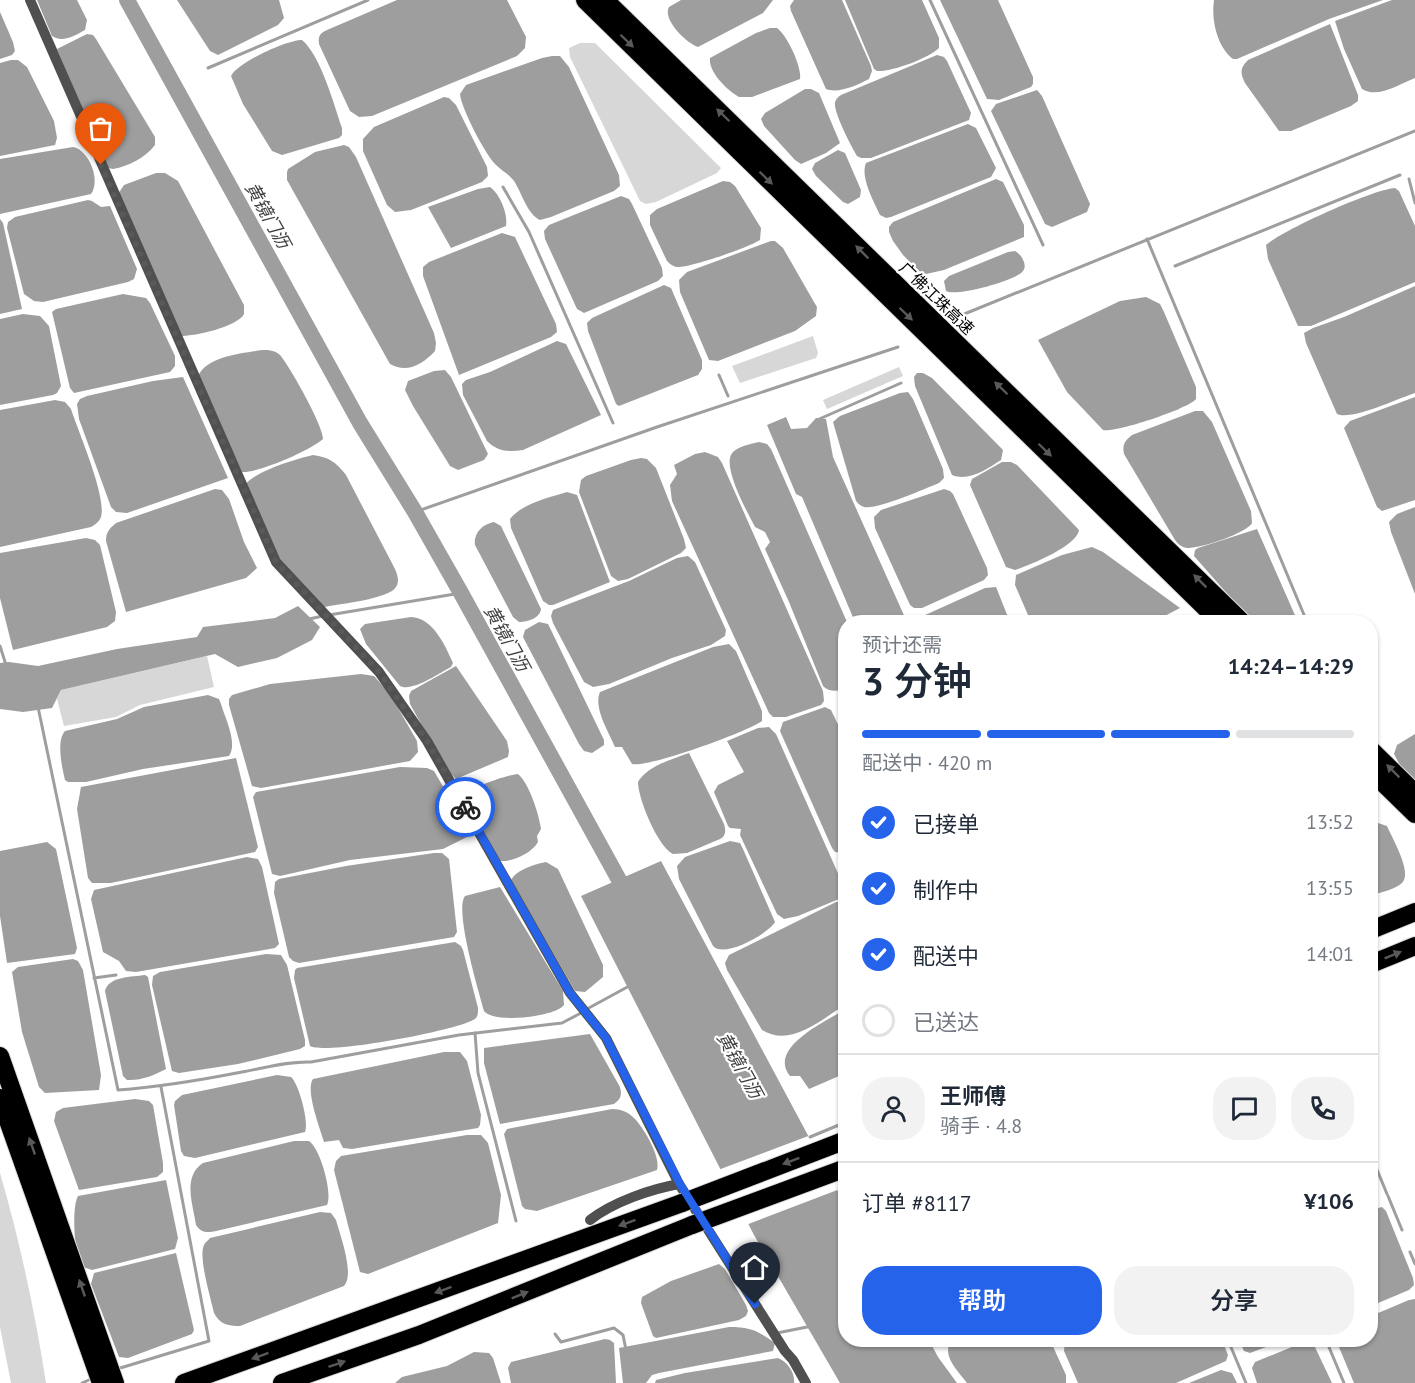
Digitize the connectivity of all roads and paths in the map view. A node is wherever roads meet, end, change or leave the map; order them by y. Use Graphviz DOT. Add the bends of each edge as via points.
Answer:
graph roads {
  1 [pos="30,0"];
  2 [pos="585,0"];
  3 [pos="605,0"];
  4 [pos="1128,521"];
  5 [pos="1214,615"];
  6 [pos="1234,615"];
  7 [pos="1378,757"];
  8 [pos="1378,778"];
  9 [pos="1415,793"];
  10 [pos="1415,814"];
  11 [pos="1415,912"];
  12 [pos="1378,927"];
  13 [pos="1415,946"];
  14 [pos="1378,961"];
  15 [pos="0,1056"];
  16 [pos="0,1098"];
  17 [pos="838,1143"];
  18 [pos="838,1171"];
  19 [pos="680,1184"];
  20 [pos="45,1203"];
  21 [pos="590,1220"];
  22 [pos="77,1317"];
  23 [pos="95,1326"];
  24 [pos="90,1383"];
  25 [pos="101,1383"];
  26 [pos="115,1383"];
  27 [pos="125,1383"];
  28 [pos="184,1383"];
  29 [pos="282,1383"];
  30 [pos="806,1383"];
  1 -- 19 [label="street" via="276,562 379,672 427,741 570,993 606,1038"];
  2 -- 4 [label="highway, 广佛江珠高速, one-way"];
  4 -- 3 [label="highway, 广佛江珠高速, one-way"];
  4 -- 5 [label="highway, 广佛江珠高速"];
  6 -- 4 [label="highway, 广佛江珠高速, one-way"];
  9 -- 7 [label="highway, one-way"];
  8 -- 10 [label="highway"];
  11 -- 12 [label="highway"];
  14 -- 13 [label="highway, one-way"];
  20 -- 15 [label="highway, one-way"];
  16 -- 20 [label="highway"];
  17 -- 28 [label="highway, one-way, bridge"];
  29 -- 18 [label="highway, one-way, bridge" via="419,1335"];
  19 -- 21 [label="street" via="603,1210"];
  19 -- 30 [label="street"];
  20 -- 22 [label="highway"];
  23 -- 20 [label="highway, one-way"];
  22 -- 24 [label="highway"];
  22 -- 25 [label="highway"];
  23 -- 26 [label="highway"];
  23 -- 27 [label="highway"];
}
